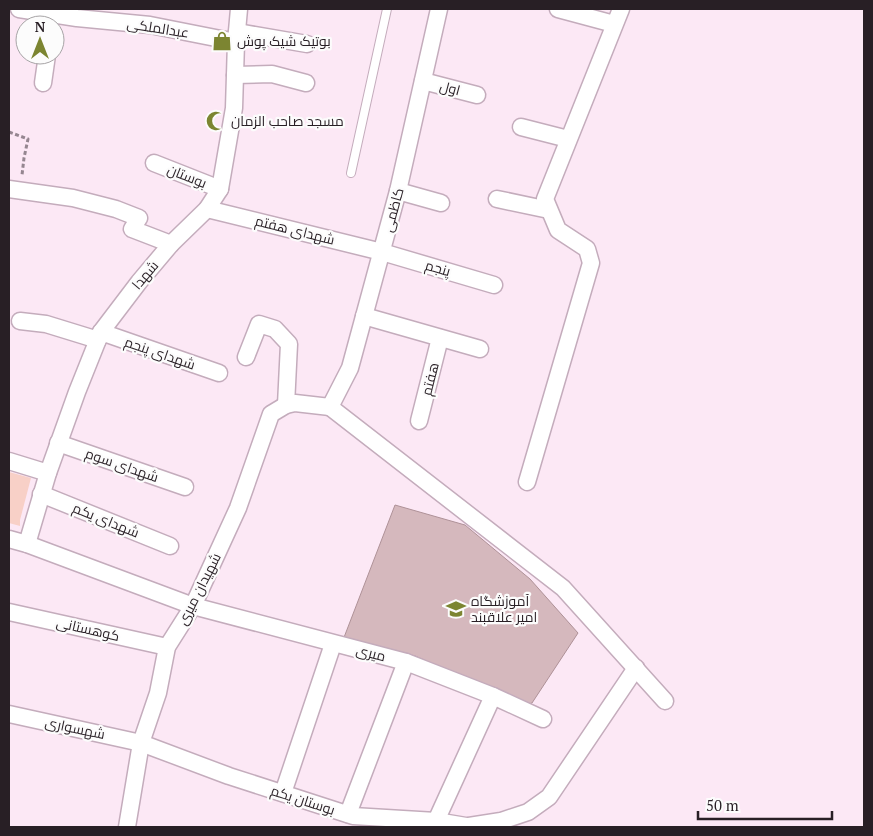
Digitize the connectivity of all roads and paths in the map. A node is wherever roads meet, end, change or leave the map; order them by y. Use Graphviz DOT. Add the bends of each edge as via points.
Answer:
graph roads {
  1 [pos="19,9"];
  2 [pos="239,9"];
  3 [pos="387,9"];
  4 [pos="439,9"];
  5 [pos="558,9"];
  6 [pos="580,12"];
  7 [pos="36,15"];
  8 [pos="108,15"];
  9 [pos="618,16"];
  10 [pos="152,17"];
  11 [pos="65,19"];
  12 [pos="237,37"];
  13 [pos="306,44"];
  14 [pos="45,65"];
  15 [pos="235,75"];
  16 [pos="423,80"];
  17 [pos="43,83"];
  18 [pos="306,83"];
  19 [pos="477,95"];
  20 [pos="522,127"];
  21 [pos="9,132"];
  22 [pos="568,139"];
  23 [pos="154,163"];
  24 [pos="351,174"];
  25 [pos="220,189"];
  26 [pos="15,190"];
  27 [pos="398,191"];
  28 [pos="497,198"];
  29 [pos="441,203"];
  30 [pos="207,209"];
  31 [pos="550,210"];
  32 [pos="171,244"];
  33 [pos="382,252"];
  34 [pos="494,285"];
  35 [pos="364,316"];
  36 [pos="20,321"];
  37 [pos="99,336"];
  38 [pos="440,338"];
  39 [pos="480,349"];
  40 [pos="246,357"];
  41 [pos="218,373"];
  42 [pos="286,405"];
  43 [pos="330,407"];
  44 [pos="419,421"];
  45 [pos="58,443"];
  46 [pos="9,461"];
  47 [pos="48,473"];
  48 [pos="527,482"];
  49 [pos="185,487"];
  50 [pos="41,494"];
  51 [pos="9,539"];
  52 [pos="27,544"];
  53 [pos="170,546"];
  54 [pos="192,606"];
  55 [pos="9,612"];
  56 [pos="333,644"];
  57 [pos="167,647"];
  58 [pos="406,662"];
  59 [pos="636,668"];
  60 [pos="492,696"];
  61 [pos="665,700"];
  62 [pos="9,714"];
  63 [pos="543,719"];
  64 [pos="142,742"];
  65 [pos="283,793"];
  66 [pos="351,819"];
  67 [pos="436,821"];
  68 [pos="127,827"];
  69 [pos="471,827"];
  1 -- 7 [label="street, عبدالملکی"];
  2 -- 12 [label="street, شهدا"];
  3 -- 24 [label="lane"];
  4 -- 16 [label="street, کاظمی"];
  5 -- 6 [label="street"];
  6 -- 9 [label="street"];
  8 -- 10 [label="street, عبدالملکی"];
  8 -- 11 [label="street, عبدالملکی"];
  9 -- 22 [label="street"];
  10 -- 12 [label="street, عبدالملکی"];
  12 -- 13 [label="street, عبدالملکی"];
  12 -- 15 [label="street, شهدا"];
  14 -- 17 [label="street"];
  15 -- 18 [label="street" via="272,74"];
  15 -- 25 [label="street, شهدا" via="234,108"];
  16 -- 19 [label="street, اول"];
  16 -- 27 [label="street, کاظمی"];
  20 -- 22 [label="street"];
  21 -- 26 [label="path" via="28,139"];
  22 -- 31 [label="street" via="545,199"];
  23 -- 25 [label="street, بوستان"];
  25 -- 30 [label="street, شهدا"];
  26 -- 32 [label="street" via="73,198 116,209 138,218 132,229"];
  27 -- 29 [label="street"];
  27 -- 33 [label="street, کاظمی"];
  28 -- 31 [label="street"];
  30 -- 32 [label="street, شهدا"];
  30 -- 33 [label="street, شهدای هفتم"];
  31 -- 48 [label="street" via="558,230 587,250 591,262"];
  32 -- 37 [label="street, شهدا"];
  33 -- 34 [label="street, پنجم"];
  33 -- 35 [label="street, کاظمی"];
  35 -- 38 [label="street"];
  35 -- 43 [label="street, کاظمی" via="350,368"];
  36 -- 37 [label="street, شهدای پنجم"];
  37 -- 41 [label="street, شهدای پنجم"];
  37 -- 45 [label="street, شهدا"];
  38 -- 39 [label="street"];
  38 -- 44 [label="street, هفتم"];
  40 -- 42 [label="street" via="259,324 275,329 289,344"];
  42 -- 43 [label="street"];
  42 -- 54 [label="street, شهیدان میری" via="271,414 238,508"];
  43 -- 59 [label="street" via="563,588"];
  45 -- 47 [label="street, شهدا"];
  45 -- 49 [label="street, شهدای سوم"];
  46 -- 47 [label="street"];
  47 -- 50 [label="street, شهدا"];
  50 -- 52 [label="street, شهدا"];
  50 -- 53 [label="street, شهدای یکم"];
  51 -- 52 [label="street"];
  52 -- 54 [label="street"];
  54 -- 56 [label="street, میری"];
  54 -- 57 [label="street, شهیدان میری"];
  55 -- 57 [label="street, کوهستانی"];
  56 -- 58 [label="street, میری"];
  56 -- 65 [label="street"];
  57 -- 64 [label="street, شهیدان میری" via="158,693"];
  58 -- 60 [label="street, میری"];
  58 -- 66 [label="street"];
  59 -- 61 [label="street"];
  59 -- 69 [label="street, بوستان یکم" via="549,797 528,812"];
  60 -- 63 [label="street, میری"];
  60 -- 67 [label="street"];
  62 -- 64 [label="street, شهسواری"];
  64 -- 65 [label="street, بوستان یکم" via="228,776"];
  64 -- 68 [label="street, شهیدان میری"];
  65 -- 66 [label="street, بوستان یکم"];
  66 -- 67 [label="street, بوستان یکم"];
  67 -- 69 [label="street, بوستان یکم"];
}
